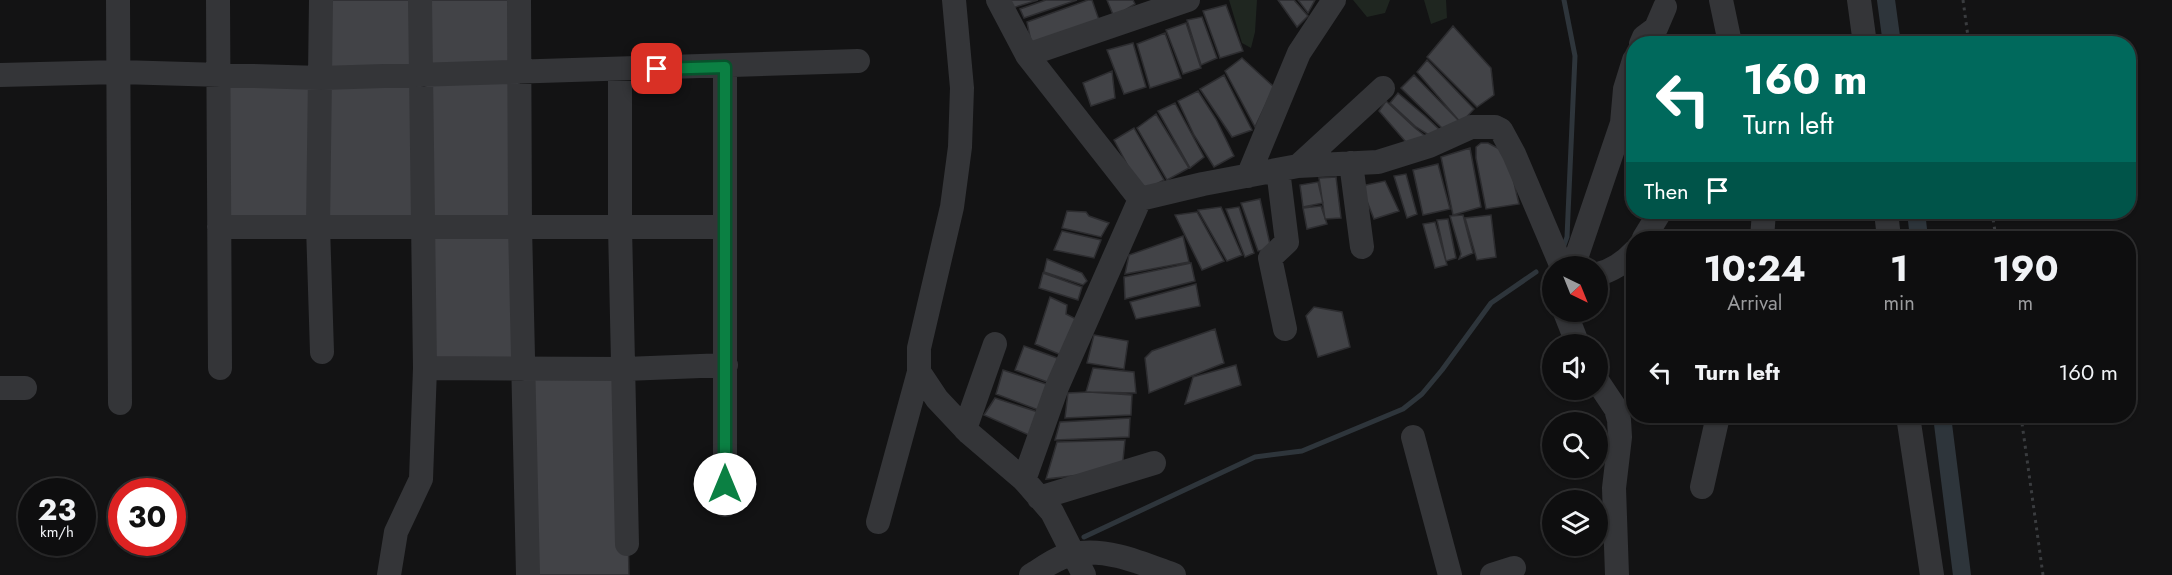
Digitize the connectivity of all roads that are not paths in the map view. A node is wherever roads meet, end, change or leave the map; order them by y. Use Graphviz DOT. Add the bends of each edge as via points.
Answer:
graph roads {
  1 [pos="118,0"];
  2 [pos="218,0"];
  3 [pos="321,0"];
  4 [pos="420,0"];
  5 [pos="519,0"];
  6 [pos="954,0"];
  7 [pos="998,0"];
  8 [pos="1188,0"];
  9 [pos="1334,0"];
  10 [pos="1721,0"];
  11 [pos="1859,0"];
  12 [pos="1665,7"];
  13 [pos="1645,36"];
  14 [pos="1728,36"];
  15 [pos="1864,36"];
  16 [pos="1027,55"];
  17 [pos="858,61"];
  18 [pos="725,67"];
  19 [pos="620,70"];
  20 [pos="519,71"];
  21 [pos="119,72"];
  22 [pos="422,73"];
  23 [pos="219,74"];
  24 [pos="0,75"];
  25 [pos="321,78"];
  26 [pos="1626,85"];
  27 [pos="1383,88"];
  28 [pos="1351,163"];
  29 [pos="1288,168"];
  30 [pos="1248,176"];
  31 [pos="1140,199"];
  32 [pos="318,226"];
  33 [pos="520,226"];
  34 [pos="219,227"];
  35 [pos="421,227"];
  36 [pos="620,227"];
  37 [pos="724,227"];
  38 [pos="1362,247"];
  39 [pos="1558,256"];
  40 [pos="1565,256"];
  41 [pos="1626,258"];
  42 [pos="1608,271"];
  43 [pos="1285,329"];
  44 [pos="995,344"];
  45 [pos="322,352"];
  46 [pos="726,365"];
  47 [pos="220,368"];
  48 [pos="425,368"];
  49 [pos="523,368"];
  50 [pos="625,369"];
  51 [pos="919,372"];
  52 [pos="0,388"];
  53 [pos="25,388"];
  54 [pos="1608,397"];
  55 [pos="120,403"];
  56 [pos="1716,423"];
  57 [pos="1909,423"];
  58 [pos="965,429"];
  59 [pos="1413,437"];
  60 [pos="1154,463"];
  61 [pos="1702,487"];
  62 [pos="1038,497"];
  63 [pos="725,505"];
  64 [pos="878,522"];
  65 [pos="627,544"];
  66 [pos="1070,548"];
  67 [pos="389,575"];
  68 [pos="528,575"];
  69 [pos="1031,575"];
  70 [pos="1084,575"];
  71 [pos="1174,575"];
  72 [pos="1450,575"];
  73 [pos="1617,575"];
  74 [pos="1932,575"];
  1 -- 21 [label="street"];
  2 -- 23 [label="street"];
  3 -- 25 [label="street"];
  4 -- 22 [label="street"];
  5 -- 20 [label="street"];
  6 -- 51 [label="street" via="962,88 960,147 952,207 919,348"];
  7 -- 16 [label="street"];
  8 -- 16 [label="street"];
  9 -- 30 [label="street" via="1299,52"];
  10 -- 14 [label="street"];
  11 -- 15 [label="street"];
  12 -- 13 [label="street" via="1656,28"];
  16 -- 31 [label="street"];
  17 -- 18 [label="street"];
  18 -- 19 [label="street"];
  18 -- 37 [label="street"];
  19 -- 20 [label="street"];
  19 -- 36 [label="street"];
  20 -- 22 [label="street"];
  20 -- 33 [label="street"];
  21 -- 23 [label="street"];
  21 -- 24 [label="street"];
  21 -- 55 [label="street"];
  22 -- 25 [label="street"];
  22 -- 35 [label="street"];
  23 -- 25 [label="street"];
  23 -- 34 [label="street"];
  25 -- 32 [label="street"];
  26 -- 40 [label="street" via="1622,123"];
  27 -- 29 [label="street"];
  28 -- 29 [label="street"];
  28 -- 38 [label="street"];
  28 -- 39 [label="street" via="1378,162 1471,127 1495,127 1501,130 1514,154"];
  29 -- 30 [label="street"];
  29 -- 43 [label="street" via="1287,242 1269,258"];
  30 -- 31 [label="street"];
  31 -- 62 [label="street" via="1057,387"];
  32 -- 34 [label="street"];
  32 -- 35 [label="street"];
  32 -- 45 [label="street"];
  33 -- 35 [label="street"];
  33 -- 36 [label="street"];
  33 -- 49 [label="street"];
  34 -- 47 [label="street"];
  35 -- 48 [label="street"];
  36 -- 37 [label="street"];
  36 -- 50 [label="street"];
  37 -- 46 [label="street"];
  41 -- 42 [label="street"];
  44 -- 58 [label="street"];
  46 -- 50 [label="street"];
  46 -- 63 [label="street"];
  48 -- 49 [label="street"];
  48 -- 67 [label="street" via="421,478 396,532"];
  49 -- 50 [label="street"];
  49 -- 68 [label="street"];
  50 -- 65 [label="street"];
  51 -- 58 [label="street"];
  51 -- 64 [label="street"];
  52 -- 53 [label="street"];
  54 -- 73 [label="street" via="1616,409 1620,436 1614,488"];
  56 -- 61 [label="street"];
  57 -- 74 [label="street"];
  58 -- 62 [label="street"];
  59 -- 72 [label="street"];
  60 -- 62 [label="street"];
  62 -- 66 [label="street"];
  66 -- 69 [label="street"];
  66 -- 70 [label="street"];
  66 -- 71 [label="street" via="1132,560"];
}
